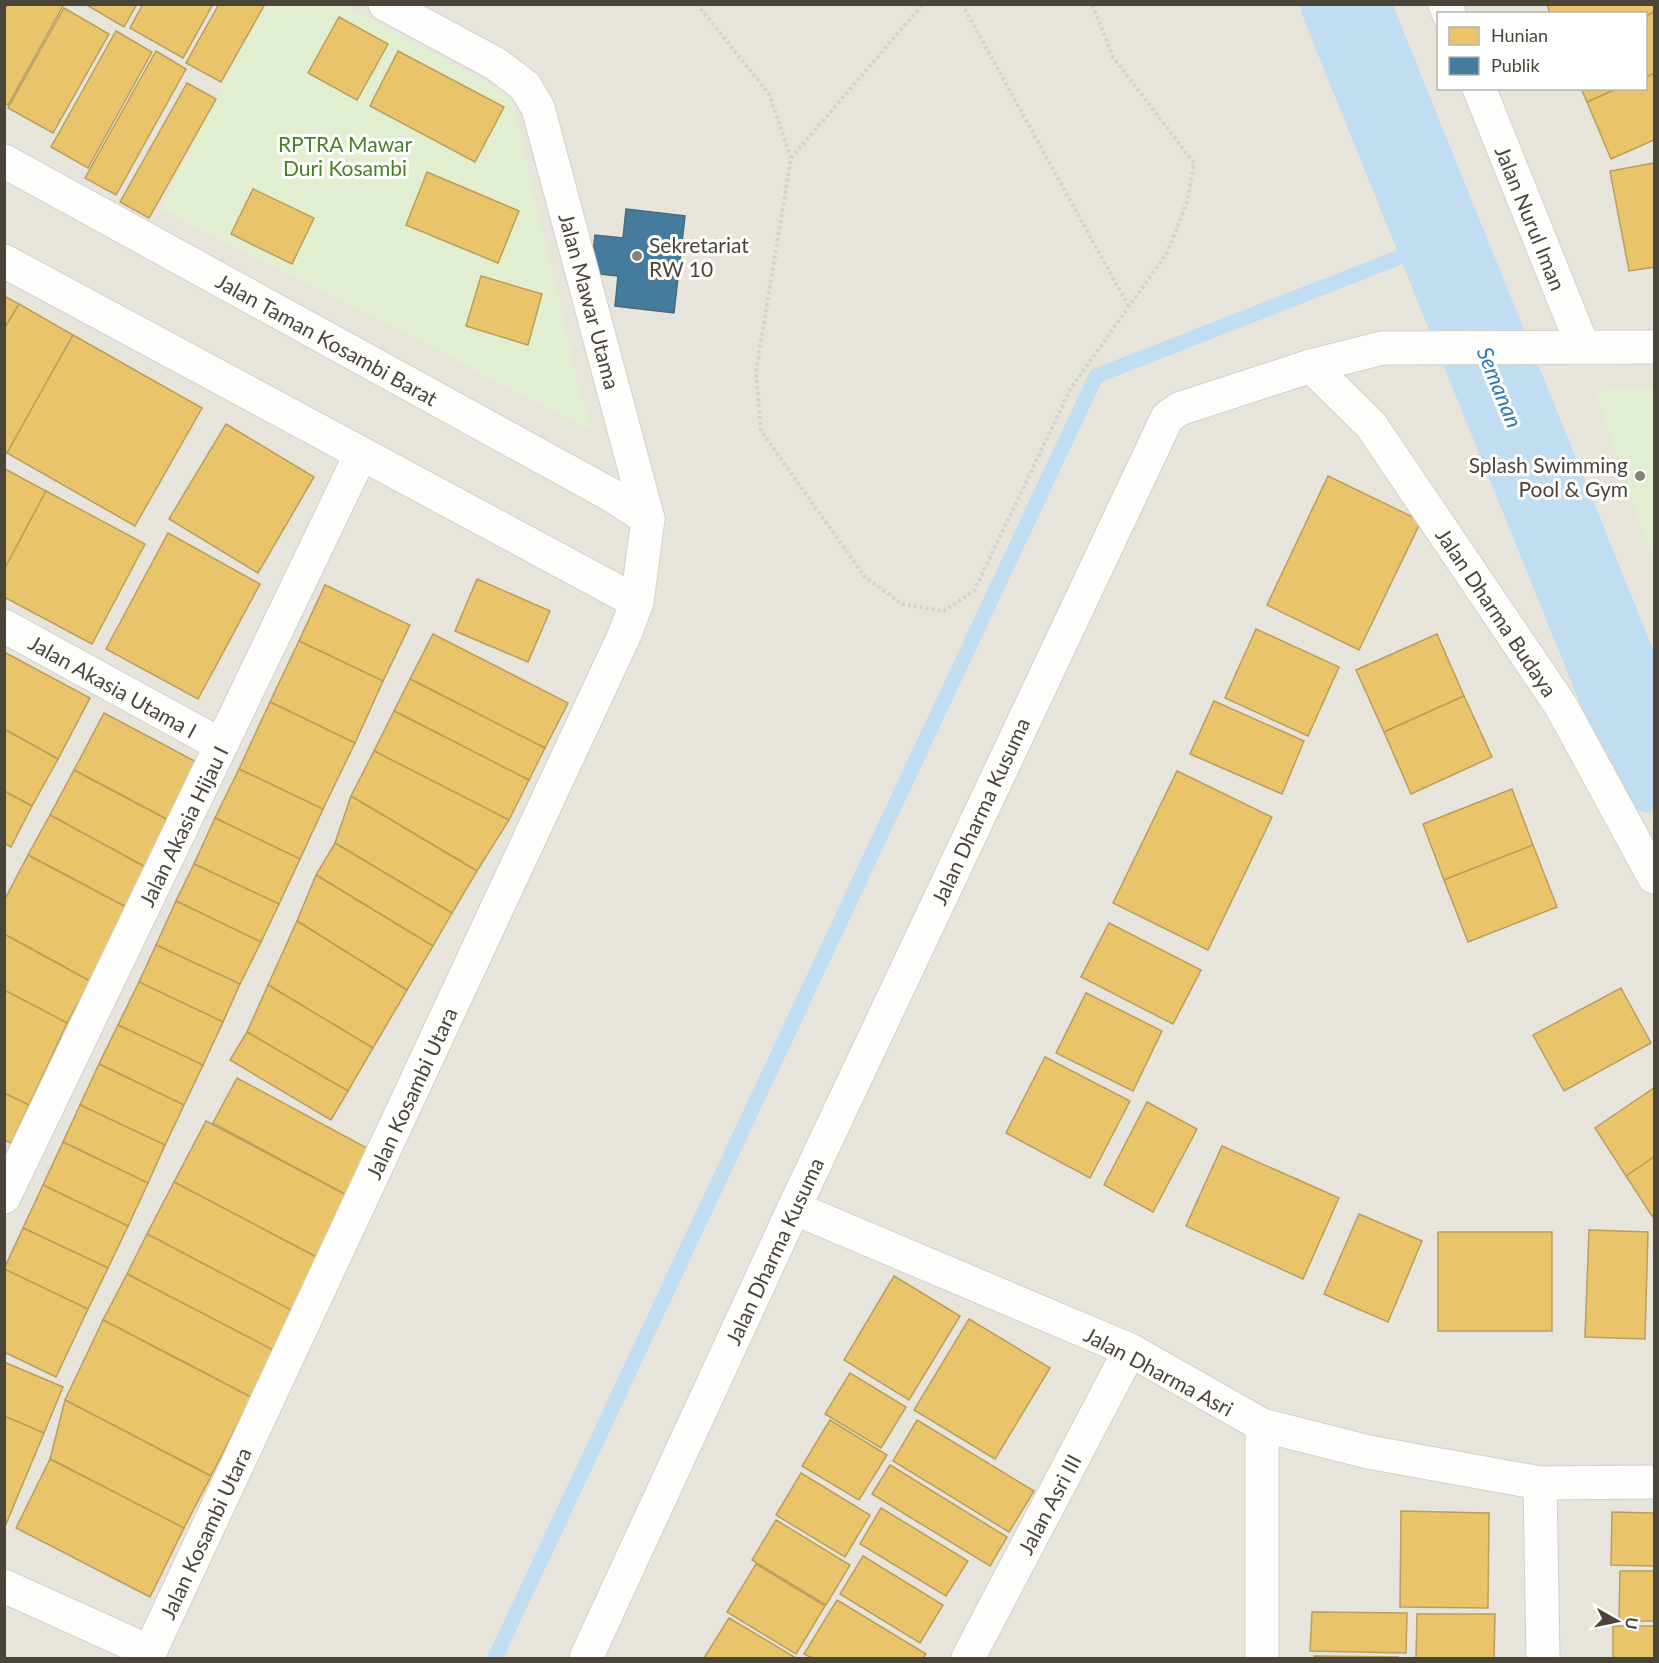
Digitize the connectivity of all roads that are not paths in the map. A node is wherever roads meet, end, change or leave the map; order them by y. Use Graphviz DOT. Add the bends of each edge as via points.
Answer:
graph roads {
  1 [pos="385,4"];
  2 [pos="1480,90"];
  3 [pos="4,161"];
  4 [pos="4,261"];
  5 [pos="1570,347"];
  6 [pos="1654,347"];
  7 [pos="1311,366"];
  8 [pos="361,454"];
  9 [pos="648,519"];
  10 [pos="637,602"];
  11 [pos="4,626"];
  12 [pos="221,745"];
  13 [pos="1654,877"];
  14 [pos="4,1197"];
  15 [pos="794,1208"];
  16 [pos="1130,1350"];
  17 [pos="1262,1425"];
  18 [pos="1654,1482"];
  19 [pos="1540,1483"];
  20 [pos="4,1586"];
  21 [pos="148,1655"];
  22 [pos="586,1659"];
  23 [pos="968,1659"];
  24 [pos="1262,1659"];
  25 [pos="1543,1659"];
  1 -- 9 [label="street, Jalan Mawar Utama" via="496,64 525,86 538,108"];
  2 -- 5 [label="street, Jalan Nurul Iman"];
  3 -- 9 [label="street, Jalan Taman Kosambi Barat" via="603,490"];
  4 -- 8 [label="street"];
  5 -- 6 [label="street, Jalan Dharma Kusuma"];
  5 -- 7 [label="street, Jalan Dharma Kusuma" via="1382,348"];
  7 -- 13 [label="street, Jalan Dharma Budaya" via="1371,425 1548,686"];
  7 -- 15 [label="street, Jalan Dharma Kusuma" via="1179,410 1167,417 1159,430"];
  8 -- 10 [label="street"];
  8 -- 12 [label="street, Jalan Akasia Hijau I"];
  9 -- 10 [label="street, Jalan Kosambi Utara"];
  10 -- 21 [label="street, Jalan Kosambi Utara" via="620,646"];
  11 -- 12 [label="street, Jalan Akasia Utama I"];
  12 -- 14 [label="street, Jalan Akasia Hijau I"];
  15 -- 16 [label="street, Jalan Dharma Asri"];
  15 -- 22 [label="street, Jalan Dharma Kusuma"];
  16 -- 17 [label="street, Jalan Dharma Asri"];
  16 -- 23 [label="street, Jalan Asri III"];
  17 -- 19 [label="street, Jalan Dharma Asri" via="1368,1452"];
  17 -- 24 [label="street"];
  18 -- 19 [label="street, Jalan Dharma Asri"];
  19 -- 25 [label="street"];
  20 -- 21 [label="street"];
}
